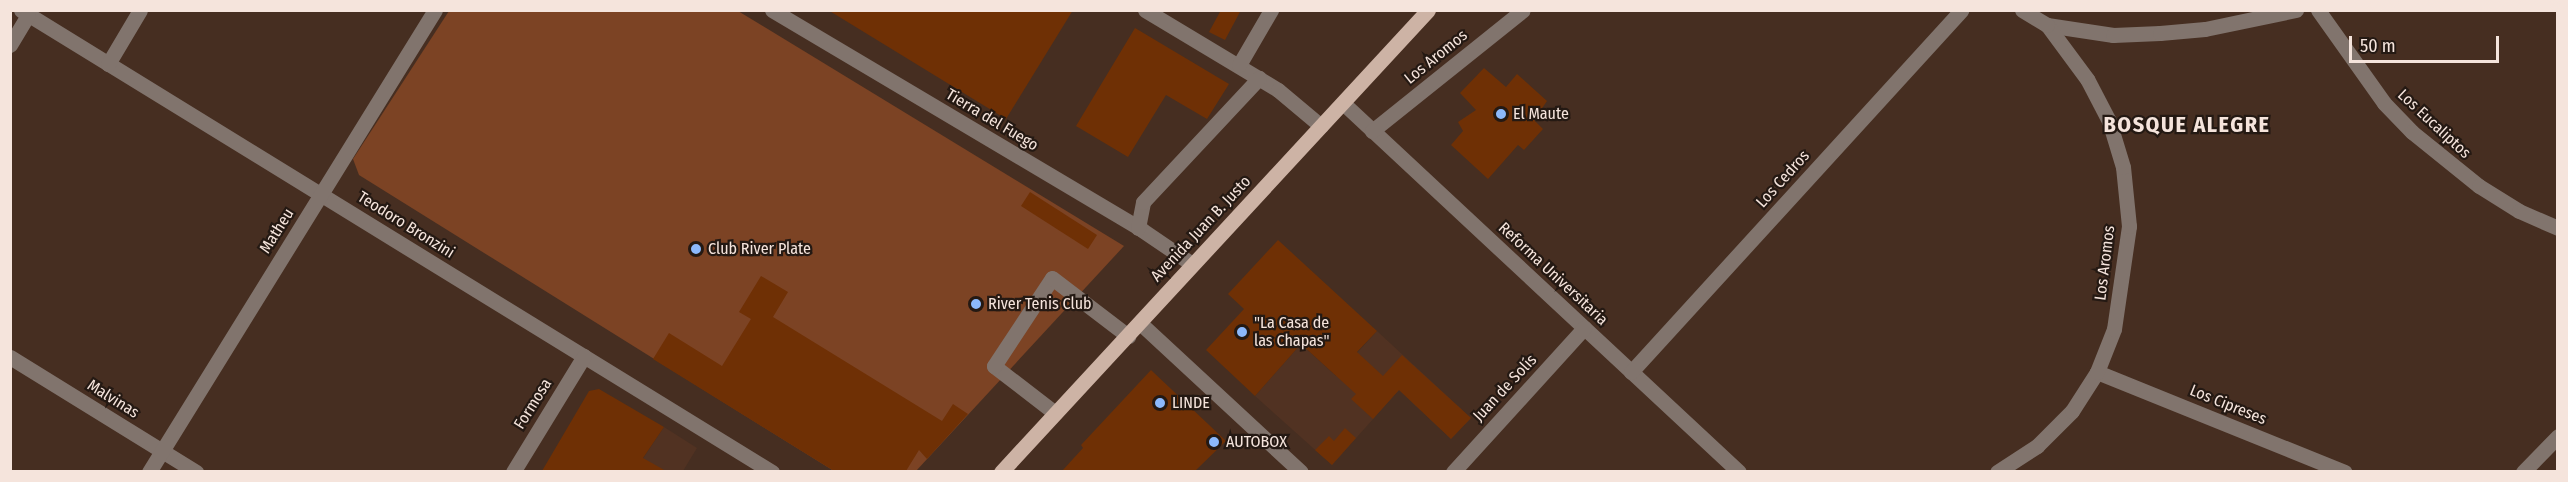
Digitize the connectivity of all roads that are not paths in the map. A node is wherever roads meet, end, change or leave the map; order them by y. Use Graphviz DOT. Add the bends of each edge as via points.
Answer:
graph roads {
  1 [pos="140,10"];
  2 [pos="435,10"];
  3 [pos="772,10"];
  4 [pos="1145,10"];
  5 [pos="1271,10"];
  6 [pos="1428,10"];
  7 [pos="1524,10"];
  8 [pos="1961,10"];
  9 [pos="2022,10"];
  10 [pos="2296,10"];
  11 [pos="2318,10"];
  12 [pos="24,13"];
  13 [pos="2047,25"];
  14 [pos="10,45"];
  15 [pos="108,64"];
  16 [pos="1239,65"];
  17 [pos="1259,78"];
  18 [pos="1342,104"];
  19 [pos="1321,126"];
  20 [pos="1372,131"];
  21 [pos="321,195"];
  22 [pos="1138,228"];
  23 [pos="2558,228"];
  24 [pos="1192,264"];
  25 [pos="1140,322"];
  26 [pos="1584,328"];
  27 [pos="1128,336"];
  28 [pos="584,356"];
  29 [pos="10,357"];
  30 [pos="1631,372"];
  31 [pos="2097,372"];
  32 [pos="1055,413"];
  33 [pos="2558,436"];
  34 [pos="162,450"];
  35 [pos="149,471"];
  36 [pos="196,471"];
  37 [pos="513,471"];
  38 [pos="772,471"];
  39 [pos="1001,471"];
  40 [pos="1301,471"];
  41 [pos="1453,471"];
  42 [pos="1739,471"];
  43 [pos="1997,471"];
  44 [pos="2345,471"];
  45 [pos="2523,471"];
  1 -- 15 [label="street"];
  2 -- 21 [label="street, Matheu"];
  3 -- 22 [label="street, Tierra del Fuego"];
  4 -- 16 [label="street"];
  5 -- 16 [label="street"];
  6 -- 18 [label="main road, Avenida Juan B. Justo"];
  7 -- 20 [label="street, Los Aromos"];
  8 -- 30 [label="street, Los Cedros"];
  9 -- 13 [label="street, Los Aromos"];
  10 -- 13 [label="street" via="2205,29 2160,33 2114,35"];
  11 -- 23 [label="street, Los Eucaliptos" via="2384,103 2412,132 2480,186 2519,211"];
  12 -- 14 [label="street"];
  12 -- 15 [label="street, Teodoro Bronzini"];
  13 -- 31 [label="street, Los Aromos" via="2092,89 2109,121 2123,167 2129,226 2123,286 2114,329"];
  15 -- 21 [label="street, Teodoro Bronzini"];
  16 -- 17 [label="street"];
  17 -- 19 [label="street"];
  17 -- 22 [label="street" via="1143,202"];
  18 -- 19 [label="main road, Avenida Juan B. Justo"];
  18 -- 20 [label="street, Reforma Universitaria"];
  19 -- 24 [label="main road, Avenida Juan B. Justo"];
  20 -- 26 [label="street, Reforma Universitaria"];
  21 -- 28 [label="street, Teodoro Bronzini"];
  21 -- 34 [label="street, Matheu"];
  22 -- 24 [label="street, Tierra del Fuego"];
  24 -- 25 [label="main road, Avenida Juan B. Justo"];
  25 -- 27 [label="main road, Avenida Juan B. Justo"];
  25 -- 40 [label="street"];
  26 -- 30 [label="street, Reforma Universitaria"];
  26 -- 41 [label="street, Juan de Solís"];
  27 -- 32 [label="main road, Avenida Juan B. Justo"];
  27 -- 32 [label="street" via="1052,278 994,366"];
  28 -- 37 [label="street, Formosa"];
  28 -- 38 [label="street, Teodoro Bronzini"];
  29 -- 34 [label="street, Malvinas"];
  30 -- 42 [label="street, Reforma Universitaria"];
  31 -- 43 [label="street, Los Aromos" via="2072,411 2037,446"];
  31 -- 44 [label="street, Los Cipreses"];
  32 -- 39 [label="main road, Avenida Juan B. Justo"];
  33 -- 45 [label="street"];
  34 -- 35 [label="street, Matheu"];
  34 -- 36 [label="street, Malvinas"];
}
